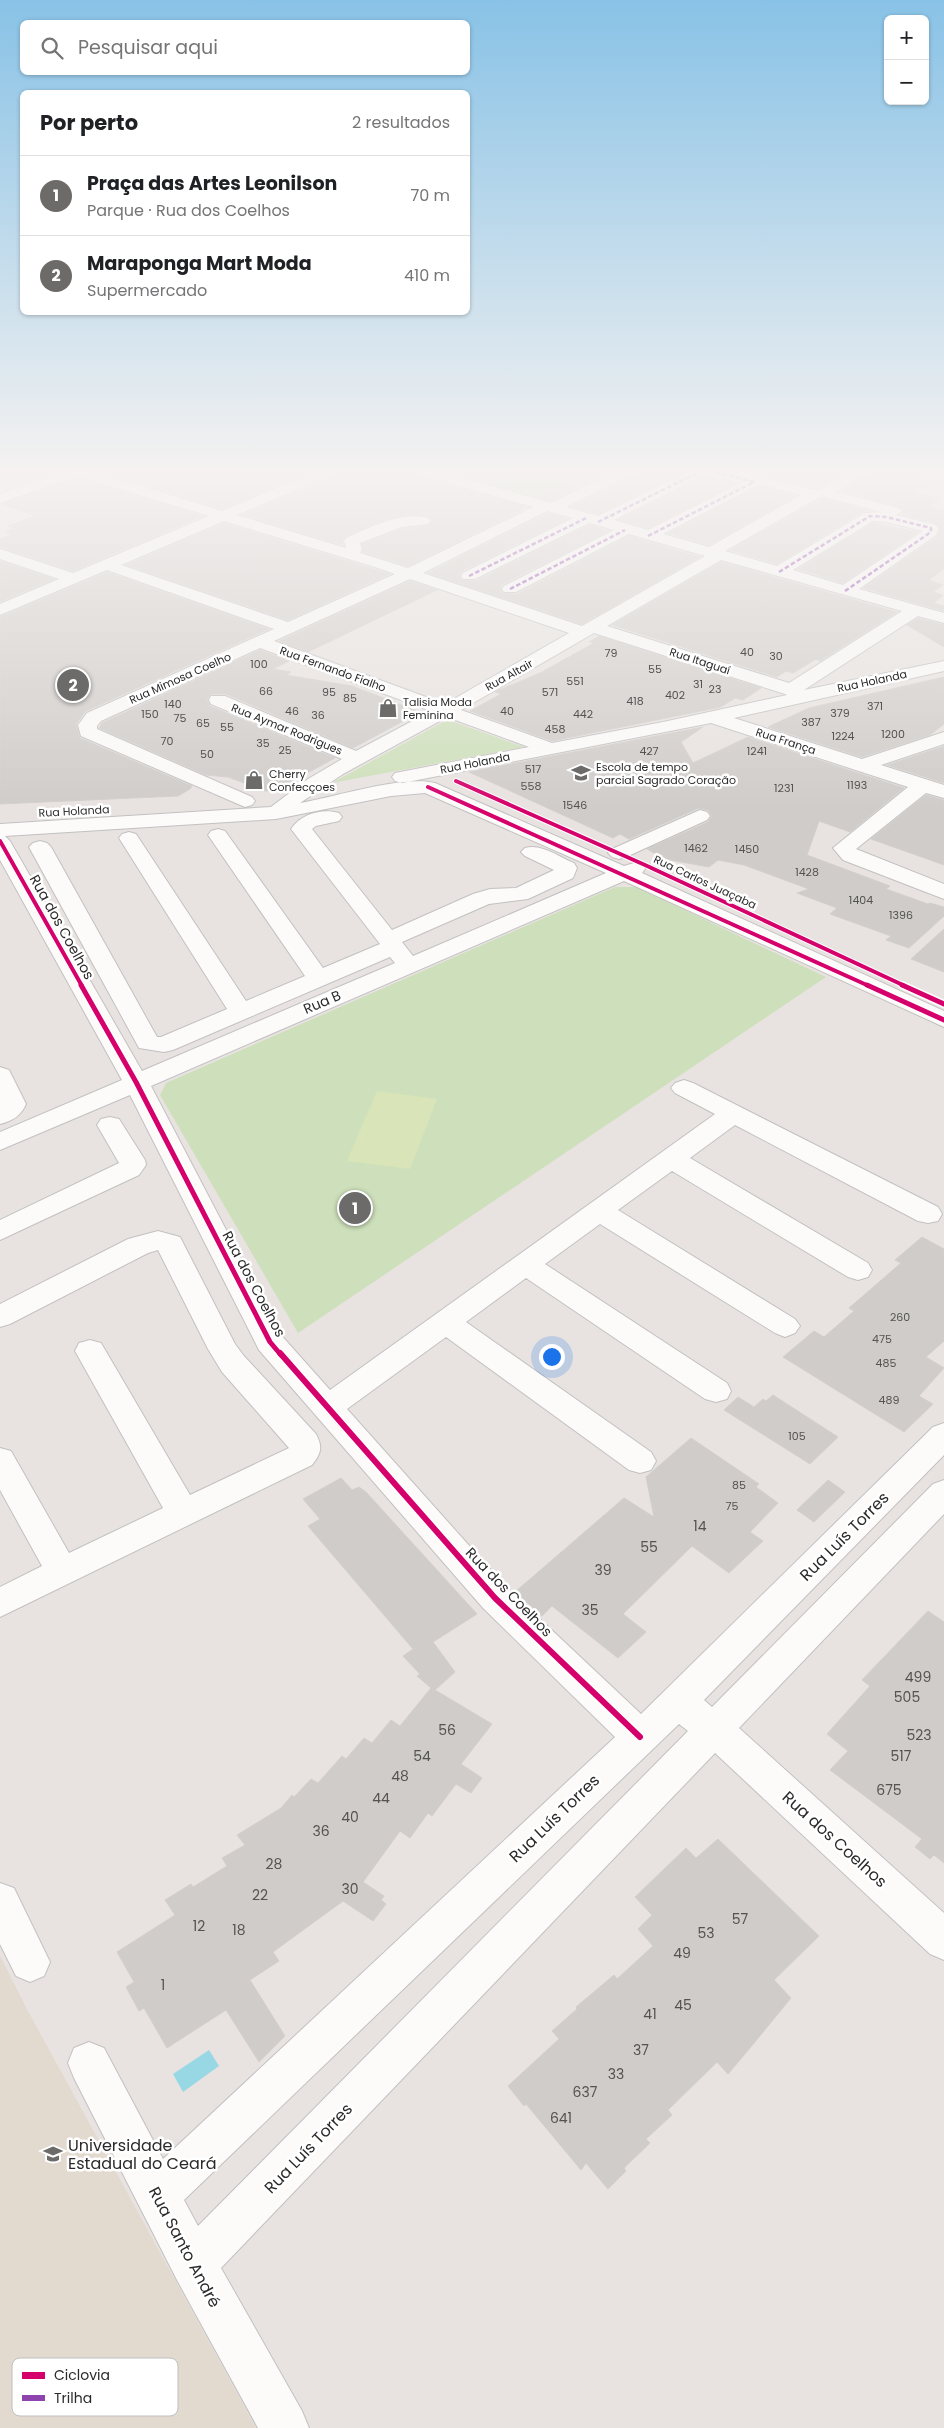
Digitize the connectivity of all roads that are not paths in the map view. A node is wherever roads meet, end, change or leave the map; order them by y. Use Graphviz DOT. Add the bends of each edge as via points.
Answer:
graph roads {
  1 [pos="61,584"];
  2 [pos="162,584"];
  3 [pos="385,584"];
  4 [pos="441,584"];
  5 [pos="519,584"];
  6 [pos="665,584"];
  7 [pos="822,584"];
  8 [pos="855,584"];
  9 [pos="49,589"];
  10 [pos="510,589"];
  11 [pos="845,591"];
  12 [pos="0,593"];
  13 [pos="0,610"];
  14 [pos="915,610"];
  15 [pos="944,618"];
  16 [pos="288,628"];
  17 [pos="590,630"];
  18 [pos="260,642"];
  19 [pos="944,666"];
  20 [pos="797,693"];
  21 [pos="218,700"];
  22 [pos="445,711"];
  23 [pos="712,717"];
  24 [pos="944,738"];
  25 [pos="548,748"];
  26 [pos="356,758"];
  27 [pos="860,766"];
  28 [pos="426,777"];
  29 [pos="923,785"];
  30 [pos="944,792"];
  31 [pos="294,797"];
  32 [pos="244,801"];
  33 [pos="276,813"];
  34 [pos="0,815"];
  35 [pos="700,816"];
  36 [pos="0,830"];
  37 [pos="218,835"];
  38 [pos="129,838"];
  39 [pos="0,841"];
  40 [pos="40,847"];
  41 [pos="629,864"];
  42 [pos="944,892"];
  43 [pos="396,951"];
  44 [pos="319,979"];
  45 [pos="944,1004"];
  46 [pos="241,1012"];
  47 [pos="944,1020"];
  48 [pos="0,1075"];
  49 [pos="136,1082"];
  50 [pos="684,1088"];
  51 [pos="734,1113"];
  52 [pos="0,1116"];
  53 [pos="110,1126"];
  54 [pos="0,1142"];
  55 [pos="672,1158"];
  56 [pos="599,1211"];
  57 [pos="928,1214"];
  58 [pos="0,1231"];
  59 [pos="525,1264"];
  60 [pos="858,1270"];
  61 [pos="0,1317"];
  62 [pos="446,1322"];
  63 [pos="785,1326"];
  64 [pos="90,1351"];
  65 [pos="716,1391"];
  66 [pos="328,1407"];
  67 [pos="944,1435"];
  68 [pos="0,1460"];
  69 [pos="640,1461"];
  70 [pos="944,1493"];
  71 [pos="183,1513"];
  72 [pos="62,1572"];
  73 [pos="0,1603"];
  74 [pos="678,1702"];
  75 [pos="714,1729"];
  76 [pos="640,1737"];
  77 [pos="0,1902"];
  78 [pos="944,1940"];
  79 [pos="30,1962"];
  80 [pos="89,2063"];
  81 [pos="157,2195"];
  82 [pos="193,2264"];
  83 [pos="285,2428"];
  1 -- 9 [label="street"];
  2 -- 16 [label="street"];
  3 -- 16 [label="street, Rua Mimosa Coelho"];
  4 -- 17 [label="street, Rua Itaguaí"];
  5 -- 10 [label="street"];
  6 -- 17 [label="street, Rua Altair"];
  7 -- 11 [label="street"];
  8 -- 11 [label="street"];
  9 -- 12 [label="street"];
  9 -- 13 [label="street"];
  11 -- 14 [label="street"];
  14 -- 15 [label="street"];
  14 -- 20 [label="street"];
  16 -- 18 [label="street, Rua Mimosa Coelho"];
  17 -- 20 [label="street, Rua Itaguaí"];
  17 -- 22 [label="street, Rua Altair"];
  18 -- 22 [label="street, Rua Fernando Fialho"];
  18 -- 32 [label="street, Rua Mimosa Coelho" via="94,717 87,728 88,732"];
  19 -- 20 [label="street, Rua Holanda"];
  20 -- 23 [label="street, Rua Holanda"];
  21 -- 26 [label="street, Rua Aymar Rodrigues"];
  22 -- 25 [label="street, Rua Fernando Fialho"];
  22 -- 26 [label="street, Rua Altair"];
  23 -- 25 [label="street, Rua Holanda"];
  23 -- 27 [label="street, Rua França"];
  24 -- 27 [label="street"];
  25 -- 28 [label="street, Rua Holanda"];
  26 -- 31 [label="street, Rua Altair"];
  27 -- 29 [label="street, Rua França"];
  28 -- 31 [label="street, Rua Holanda"];
  28 -- 33 [label="street, Rua Holanda" via="406,788"];
  28 -- 41 [label="street, Rua Carlos Juaçaba"];
  29 -- 30 [label="street, Rua França"];
  29 -- 42 [label="street" via="844,848 850,856"];
  31 -- 32 [label="street, Rua Holanda"];
  31 -- 33 [label="street, Rua Altair"];
  32 -- 34 [label="street, Rua Holanda"];
  33 -- 36 [label="street, Rua Holanda"];
  35 -- 41 [label="street, Rua B"];
  37 -- 44 [label="street"];
  38 -- 46 [label="street"];
  39 -- 49 [label="street, Rua dos Coelhos"];
  40 -- 46 [label="street" via="148,1043 164,1045"];
  41 -- 43 [label="street, Rua B"];
  41 -- 45 [label="street, Rua Carlos Juaçaba"];
  41 -- 47 [label="street, Rua Carlos Juaçaba"];
  43 -- 43 [label="street" via="301,828 303,824 420,805 433,807 566,868 558,878 520,894 490,896"];
  43 -- 44 [label="street"];
  43 -- 49 [label="street, Rua B"];
  44 -- 46 [label="street"];
  48 -- 52 [label="street" via="12,1104 11,1109"];
  49 -- 54 [label="street, Rua B"];
  49 -- 66 [label="street, Rua dos Coelhos" via="270,1342"];
  50 -- 51 [label="street"];
  51 -- 55 [label="street"];
  51 -- 57 [label="street"];
  53 -- 58 [label="street" via="132,1160 130,1169"];
  55 -- 56 [label="street"];
  55 -- 60 [label="street"];
  56 -- 59 [label="street"];
  56 -- 63 [label="street"];
  59 -- 62 [label="street"];
  59 -- 65 [label="street"];
  61 -- 71 [label="street" via="138,1246 157,1239 170,1244 233,1364 305,1443 301,1456"];
  62 -- 66 [label="street"];
  62 -- 69 [label="street"];
  64 -- 71 [label="street"];
  66 -- 76 [label="street, Rua dos Coelhos" via="496,1598"];
  67 -- 74 [label="street, Rua Luís Torres"];
  68 -- 72 [label="street"];
  70 -- 75 [label="street, Rua Luís Torres"];
  71 -- 72 [label="street"];
  72 -- 73 [label="street"];
  74 -- 75 [label="street, Rua dos Coelhos"];
  74 -- 76 [label="street, Rua Luís Torres"];
  75 -- 78 [label="street, Rua dos Coelhos"];
  75 -- 82 [label="street, Rua Luís Torres"];
  76 -- 81 [label="street, Rua Luís Torres"];
  77 -- 79 [label="street"];
  80 -- 81 [label="street, Rua Santo André"];
  81 -- 82 [label="street, Rua Santo André"];
  82 -- 83 [label="street, Rua Santo André"];
}
